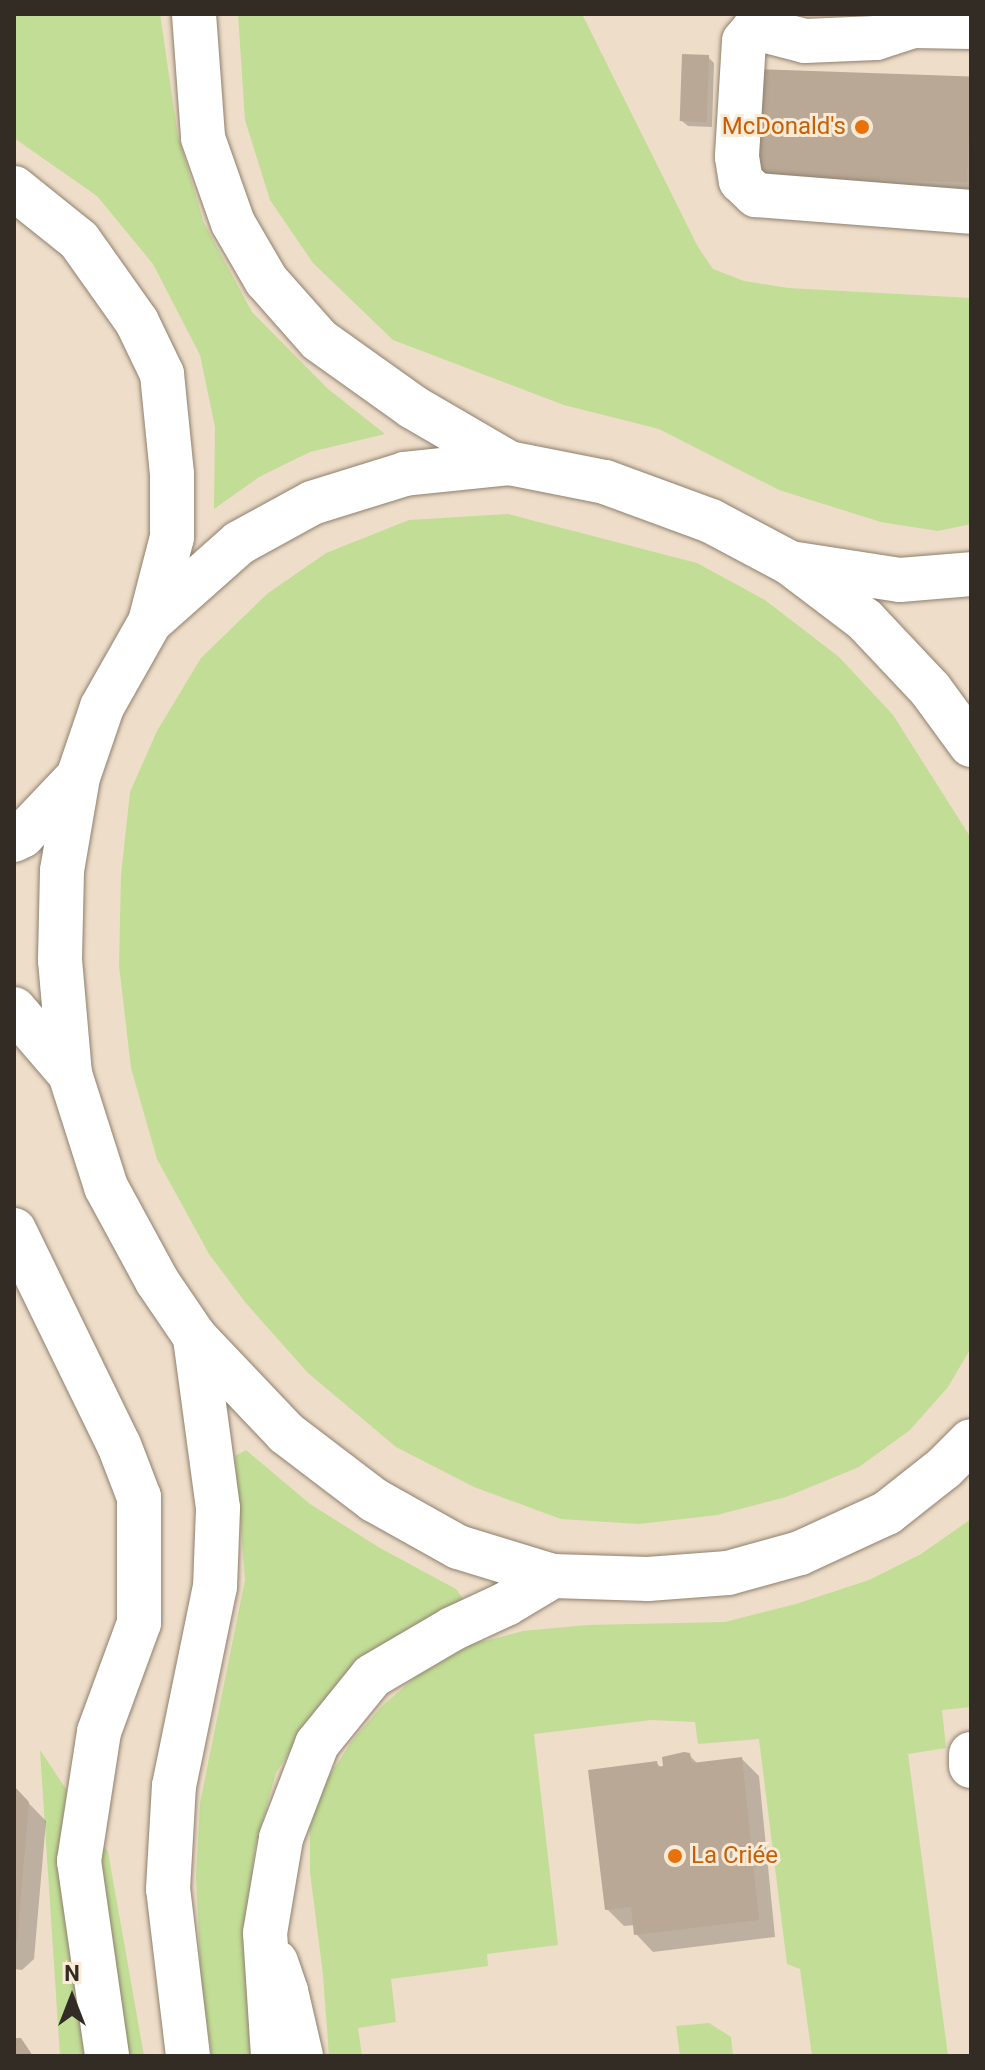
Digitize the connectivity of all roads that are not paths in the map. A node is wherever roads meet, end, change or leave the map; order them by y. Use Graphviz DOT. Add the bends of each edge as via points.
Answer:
graph roads {
  1 [pos="194,14"];
  2 [pos="900,20"];
  3 [pos="766,21"];
  4 [pos="971,27"];
  5 [pos="14,188"];
  6 [pos="971,212"];
  7 [pos="509,463"];
  8 [pos="790,563"];
  9 [pos="971,574"];
  10 [pos="150,622"];
  11 [pos="971,745"];
  12 [pos="78,777"];
  13 [pos="14,840"];
  14 [pos="14,1009"];
  15 [pos="70,1074"];
  16 [pos="14,1230"];
  17 [pos="195,1337"];
  18 [pos="971,1441"];
  19 [pos="553,1576"];
  20 [pos="971,1754"];
  21 [pos="971,1766"];
  22 [pos="265,1933"];
  23 [pos="107,2056"];
  24 [pos="188,2056"];
  25 [pos="273,2056"];
  26 [pos="301,2056"];
  1 -- 7 [label="main road" via="203,138 233,223 266,280 319,340 413,407"];
  2 -- 3 [label="main road" via="876,38 805,41"];
  2 -- 4 [label="main road"];
  3 -- 6 [label="main road" via="744,41 737,157 741,181 756,195"];
  5 -- 10 [label="main road" via="79,240 137,322 162,374 172,537"];
  7 -- 8 [label="main road" via="605,482 711,521"];
  7 -- 10 [label="main road" via="405,474 312,503 239,543"];
  8 -- 9 [label="main road" via="900,580"];
  8 -- 11 [label="main road" via="865,620 930,689"];
  10 -- 12 [label="main road" via="102,707"];
  12 -- 13 [label="main road"];
  12 -- 15 [label="main road" via="61,886 60,960"];
  14 -- 15 [label="main road"];
  15 -- 17 [label="main road" via="106,1187 157,1281"];
  16 -- 23 [label="main road" via="139,1497 139,1623 99,1732 79,1861"];
  17 -- 19 [label="main road" via="286,1433 374,1500 458,1547"];
  17 -- 24 [label="main road" via="218,1508 215,1587 174,1786 169,1875"];
  18 -- 19 [label="main road" via="887,1513 800,1553 728,1573 648,1579"];
  19 -- 22 [label="main road" via="372,1676 362,1687 317,1744 281,1838"];
  20 -- 21 [label="main road"];
  22 -- 25 [label="main road"];
  22 -- 26 [label="main road"];
}
